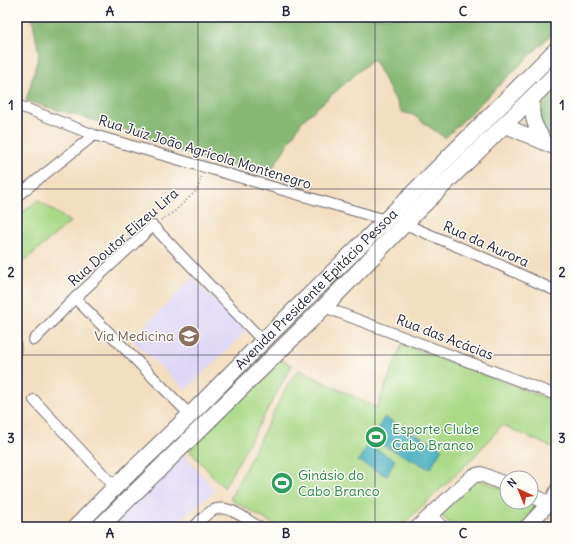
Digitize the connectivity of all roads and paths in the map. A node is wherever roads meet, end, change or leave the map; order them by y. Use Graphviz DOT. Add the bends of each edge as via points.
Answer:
graph roads {
  1 [pos="556,50"];
  2 [pos="556,74"];
  3 [pos="533,96"];
  4 [pos="17,105"];
  5 [pos="504,125"];
  6 [pos="94,135"];
  7 [pos="551,145"];
  8 [pos="201,167"];
  9 [pos="17,196"];
  10 [pos="386,220"];
  11 [pos="405,224"];
  12 [pos="153,226"];
  13 [pos="556,291"];
  14 [pos="75,298"];
  15 [pos="324,307"];
  16 [pos="17,329"];
  17 [pos="34,340"];
  18 [pos="263,341"];
  19 [pos="17,368"];
  20 [pos="556,395"];
  21 [pos="17,397"];
  22 [pos="17,400"];
  23 [pos="34,400"];
  24 [pos="190,415"];
  25 [pos="499,482"];
  26 [pos="115,487"];
  27 [pos="556,488"];
  28 [pos="539,498"];
  29 [pos="553,504"];
  30 [pos="431,514"];
  31 [pos="76,527"];
  32 [pos="100,527"];
  33 [pos="194,527"];
  34 [pos="258,527"];
  35 [pos="418,527"];
  36 [pos="443,527"];
  37 [pos="527,527"];
  1 -- 10 [label="main road, Avenida Presidente Epitácio Pessoa"];
  2 -- 3 [label="main road, Avenida Presidente Epitácio Pessoa"];
  3 -- 5 [label="main road, Avenida Presidente Epitácio Pessoa"];
  3 -- 7 [label="street" via="534,124"];
  4 -- 6 [label="street, Rua Juiz João Agrícola Montenegro"];
  5 -- 7 [label="street"];
  5 -- 11 [label="main road, Avenida Presidente Epitácio Pessoa"];
  6 -- 8 [label="street, Rua Juiz João Agrícola Montenegro"];
  6 -- 9 [label="street"];
  8 -- 10 [label="street, Rua Juiz João Agrícola Montenegro"];
  8 -- 12 [label="path, Rua Doutor Elizeu Lira" via="202,176 197,190 174,212"];
  10 -- 18 [label="main road, Avenida Presidente Epitácio Pessoa"];
  11 -- 13 [label="street, Rua da Aurora"];
  11 -- 15 [label="main road, Avenida Presidente Epitácio Pessoa"];
  12 -- 14 [label="street, Rua Doutor Elizeu Lira"];
  12 -- 18 [label="street"];
  14 -- 17 [label="street, Rua Doutor Elizeu Lira"];
  14 -- 24 [label="street"];
  15 -- 20 [label="street, Rua das Acácias"];
  15 -- 32 [label="main road, Avenida Presidente Epitácio Pessoa"];
  16 -- 19 [label="lane"];
  18 -- 24 [label="main road, Avenida Presidente Epitácio Pessoa"];
  21 -- 22 [label="lane"];
  23 -- 26 [label="street"];
  24 -- 26 [label="main road, Avenida Presidente Epitácio Pessoa"];
  25 -- 30 [label="street" via="481,474 473,476"];
  26 -- 31 [label="main road, Avenida Presidente Epitácio Pessoa"];
  27 -- 29 [label="street"];
  28 -- 29 [label="street"];
  29 -- 37 [label="street"];
  30 -- 35 [label="street"];
  30 -- 36 [label="street"];
  33 -- 34 [label="street" via="218,508 228,509"];
}
